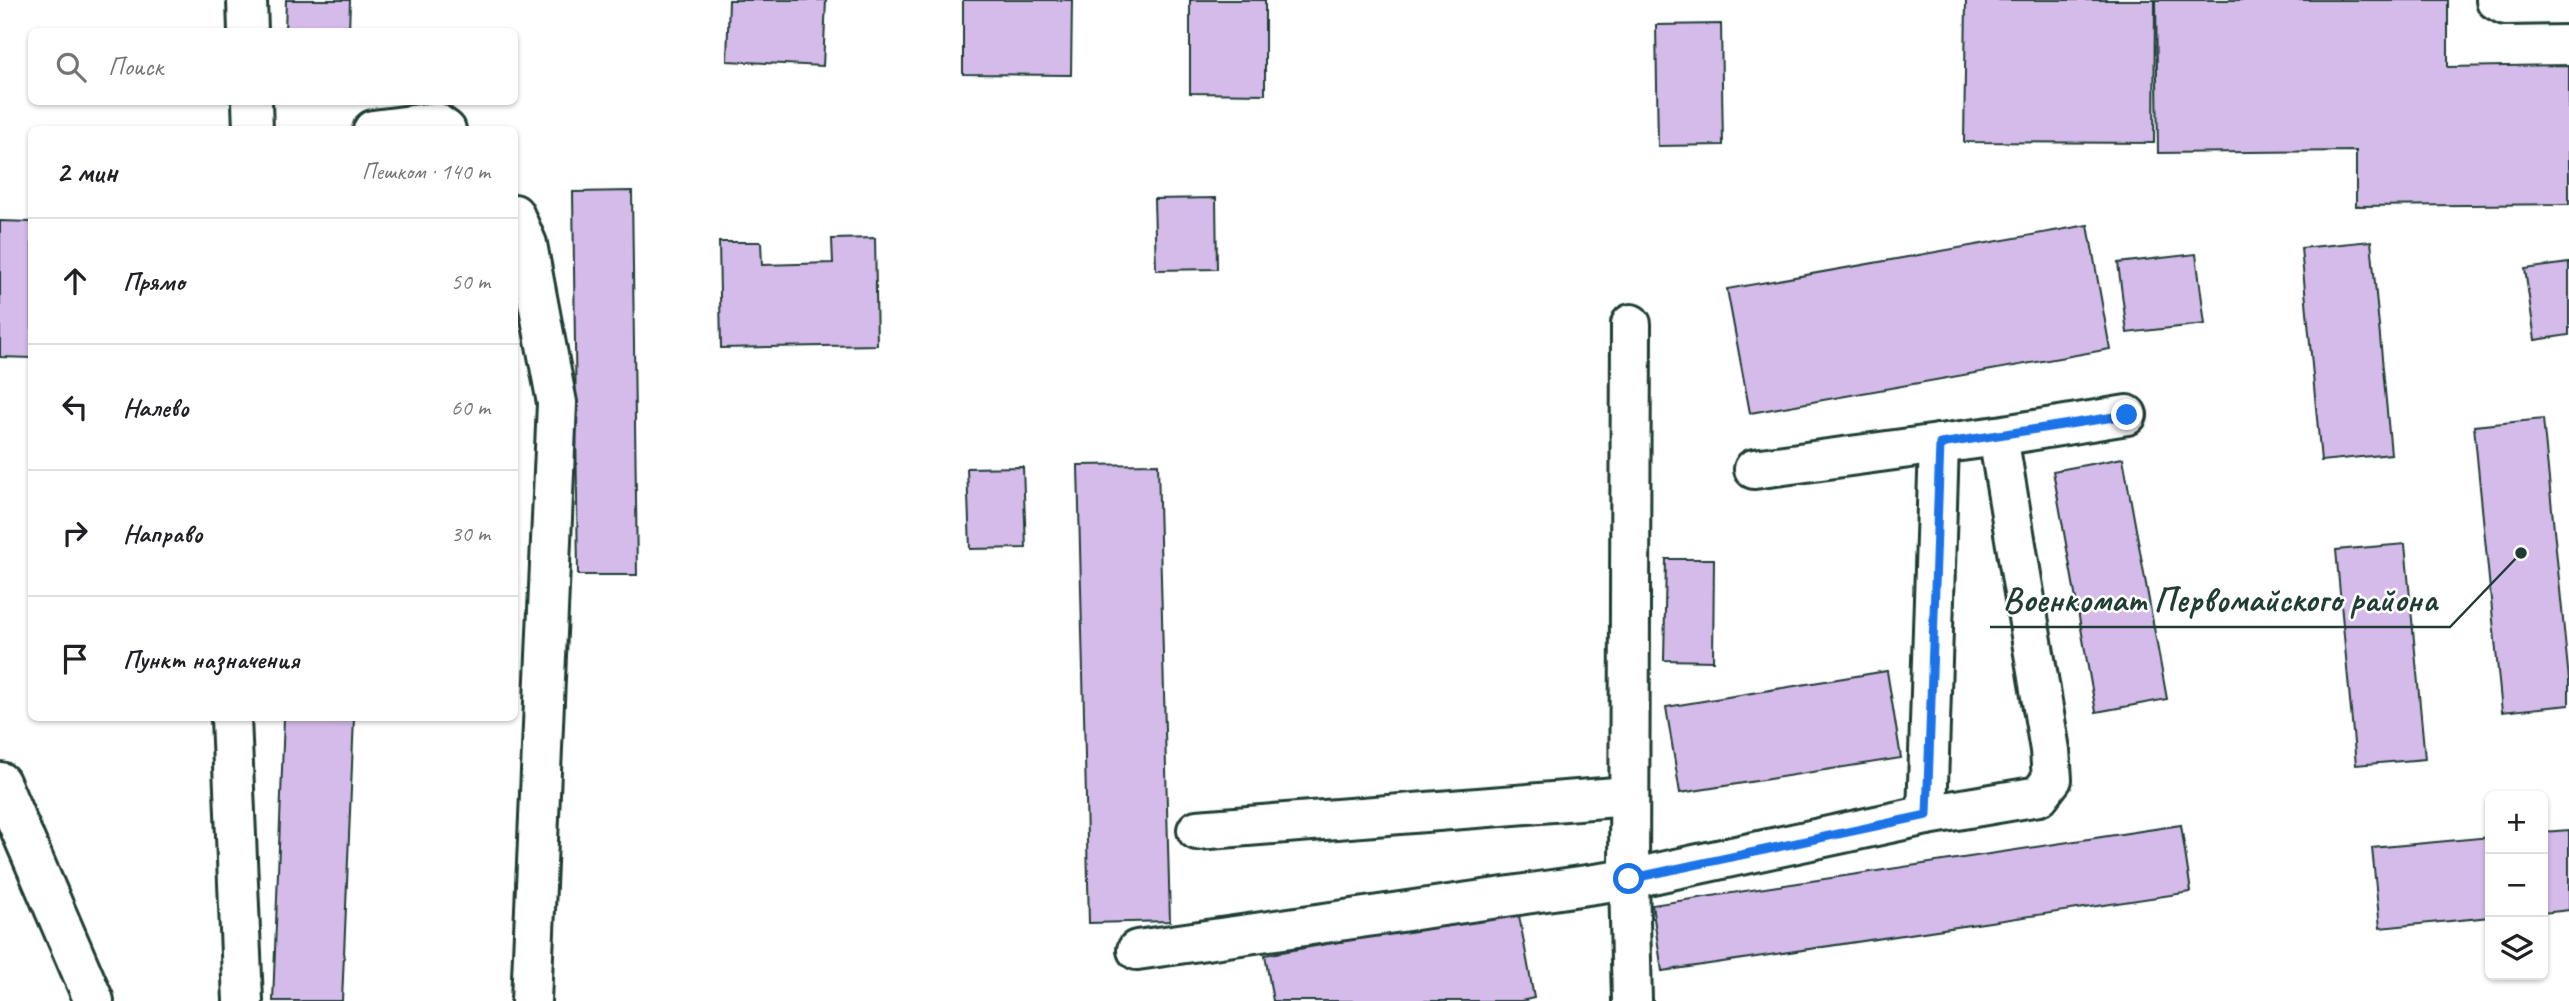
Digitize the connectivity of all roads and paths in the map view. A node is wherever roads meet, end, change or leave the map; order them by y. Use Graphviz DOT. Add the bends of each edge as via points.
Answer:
graph roads {
  1 [pos="247,0"];
  2 [pos="2496,0"];
  3 [pos="2569,4"];
  4 [pos="248,28"];
  5 [pos="251,105"];
  6 [pos="253,126"];
  7 [pos="404,126"];
  8 [pos="440,126"];
  9 [pos="518,223"];
  10 [pos="1631,324"];
  11 [pos="2127,415"];
  12 [pos="1998,436"];
  13 [pos="1940,444"];
  14 [pos="1754,469"];
  15 [pos="231,721"];
  16 [pos="0,782"];
  17 [pos="1629,796"];
  18 [pos="1927,815"];
  19 [pos="1197,830"];
  20 [pos="1629,879"];
  21 [pos="1138,950"];
  22 [pos="94,1001"];
  23 [pos="243,1001"];
  24 [pos="531,1001"];
  25 [pos="1632,1001"];
  1 -- 4 [label="street"];
  2 -- 3 [label="street" via="2505,5"];
  5 -- 6 [label="street"];
  7 -- 8 [label="street" via="435,122"];
  9 -- 24 [label="street" via="527,244 557,403"];
  10 -- 17 [label="street"];
  11 -- 12 [label="street"];
  12 -- 13 [label="street"];
  12 -- 18 [label="street" via="2052,779 2039,796"];
  13 -- 14 [label="street"];
  13 -- 18 [label="street"];
  15 -- 23 [label="street"];
  16 -- 22 [label="street"];
  17 -- 19 [label="street"];
  17 -- 20 [label="street"];
  18 -- 20 [label="street"];
  20 -- 21 [label="street"];
  20 -- 25 [label="street"];
}
